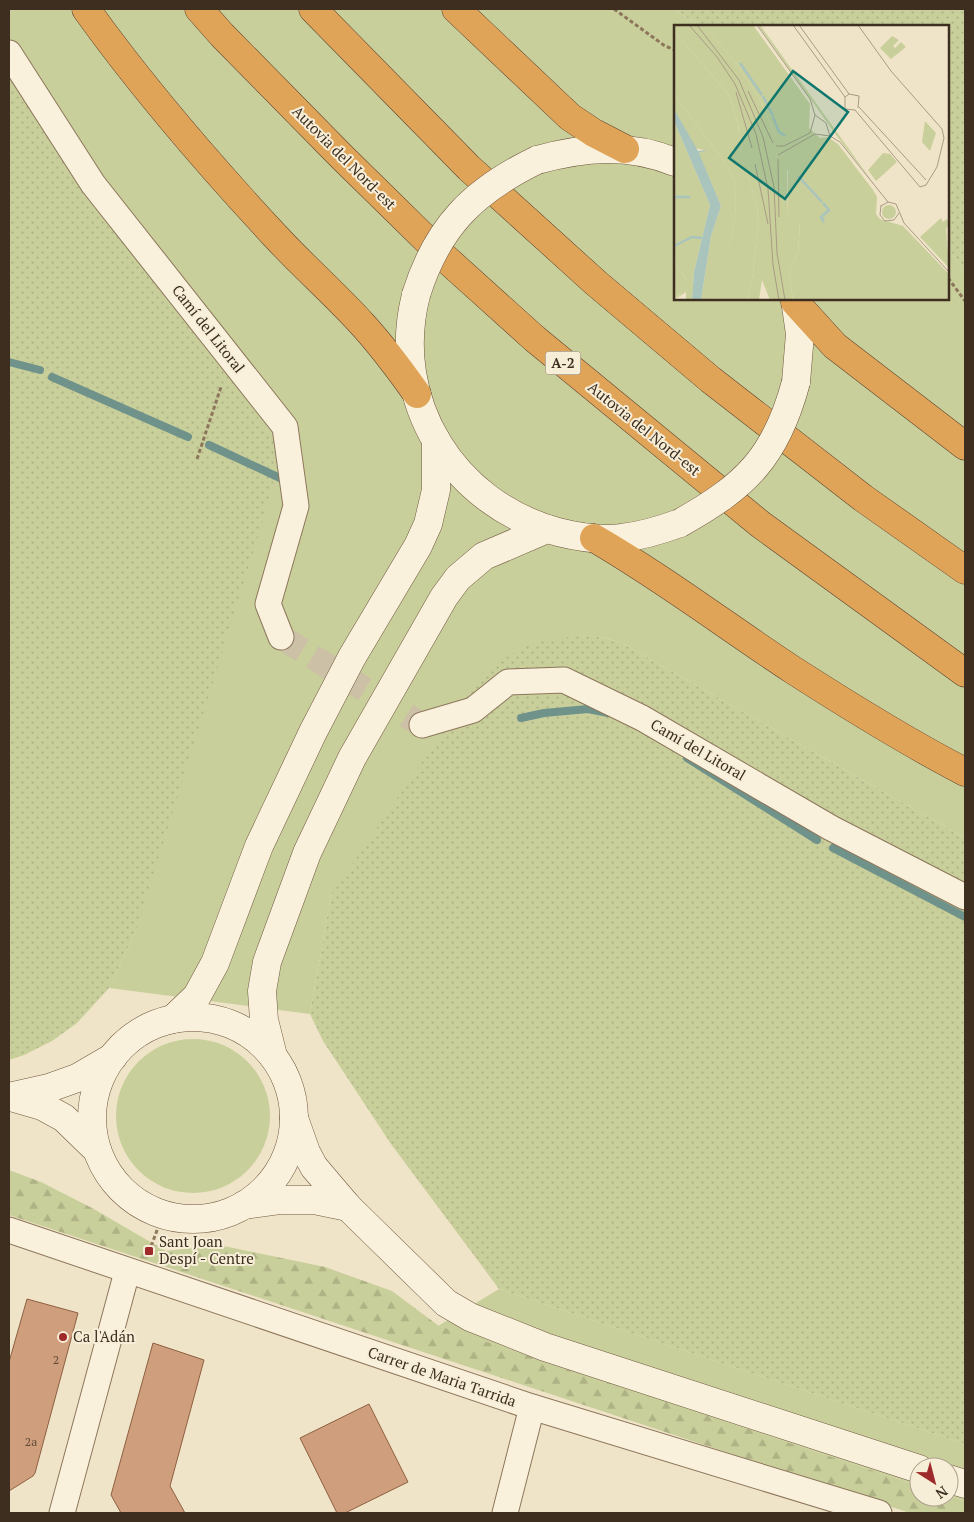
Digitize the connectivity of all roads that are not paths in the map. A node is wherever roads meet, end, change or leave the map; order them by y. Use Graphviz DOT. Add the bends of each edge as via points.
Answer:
graph roads {
  1 [pos="86,9"];
  2 [pos="199,9"];
  3 [pos="313,9"];
  4 [pos="456,9"];
  5 [pos="9,53"];
  6 [pos="625,149"];
  7 [pos="674,162"];
  8 [pos="795,300"];
  9 [pos="417,394"];
  10 [pos="436,440"];
  11 [pos="965,446"];
  12 [pos="547,529"];
  13 [pos="594,538"];
  14 [pos="965,570"];
  15 [pos="281,637"];
  16 [pos="965,673"];
  17 [pos="422,725"];
  18 [pos="965,772"];
  19 [pos="965,897"];
  20 [pos="173,1019"];
  21 [pos="114,1056"];
  22 [pos="273,1056"];
  23 [pos="10,1097"];
  24 [pos="294,1118"];
  25 [pos="97,1150"];
  26 [pos="244,1205"];
  27 [pos="348,1207"];
  28 [pos="9,1230"];
  29 [pos="134,1274"];
  30 [pos="532,1407"];
  31 [pos="909,1466"];
  32 [pos="62,1513"];
  33 [pos="505,1513"];
  34 [pos="879,1513"];
  1 -- 9 [label="highway" via="204,159 363,325"];
  2 -- 16 [label="highway, Autovia del Nord-est / A-2" via="444,257 535,340 760,524"];
  3 -- 14 [label="highway" via="469,168 596,283 711,380 863,498"];
  4 -- 6 [label="highway" via="570,117"];
  5 -- 15 [label="street, Camí del Litoral" via="93,184 284,427 296,506 268,604"];
  6 -- 7 [label="main road"];
  6 -- 9 [label="main road, bridge" via="577,150 537,160 498,180 454,220 431,255 416,295 409,332"];
  8 -- 11 [label="highway" via="835,346"];
  8 -- 13 [label="main road, bridge" via="800,334 796,382 775,441 758,464 723,498 680,523 643,534"];
  9 -- 10 [label="main road" via="422,414"];
  10 -- 12 [label="main road" via="468,482 488,499 508,512"];
  10 -- 20 [label="main road" via="436,490 428,524 313,732 259,846 207,979 197,996"];
  12 -- 13 [label="main road"];
  12 -- 22 [label="main road" via="484,556 458,578 352,758 307,852 267,962 262,991 264,1020"];
  13 -- 18 [label="highway" via="672,586 886,729"];
  17 -- 19 [label="street, Camí del Litoral" via="473,710 508,682 564,680 642,718 831,828"];
  20 -- 21 [label="main road" via="141,1032"];
  20 -- 22 [label="main road" via="201,1018 228,1023 253,1037"];
  21 -- 23 [label="main road" via="77,1078"];
  21 -- 25 [label="main road" via="103,1072 94,1100 92,1120"];
  22 -- 24 [label="main road" via="289,1085"];
  23 -- 25 [label="main road" via="42,1106 64,1118"];
  24 -- 26 [label="main road" via="289,1149 280,1168 265,1189"];
  24 -- 27 [label="main road" via="314,1167"];
  25 -- 26 [label="main road" via="122,1190 145,1207 163,1214 210,1218"];
  26 -- 27 [label="main road" via="314,1200"];
  27 -- 31 [label="main road" via="446,1302 470,1317 545,1347"];
  28 -- 29 [label="street, Carrer de Maria Tarrida"];
  29 -- 30 [label="street, Carrer de Maria Tarrida"];
  29 -- 32 [label="street"];
  30 -- 33 [label="street"];
  30 -- 34 [label="street, Carrer de Maria Tarrida"];
}
